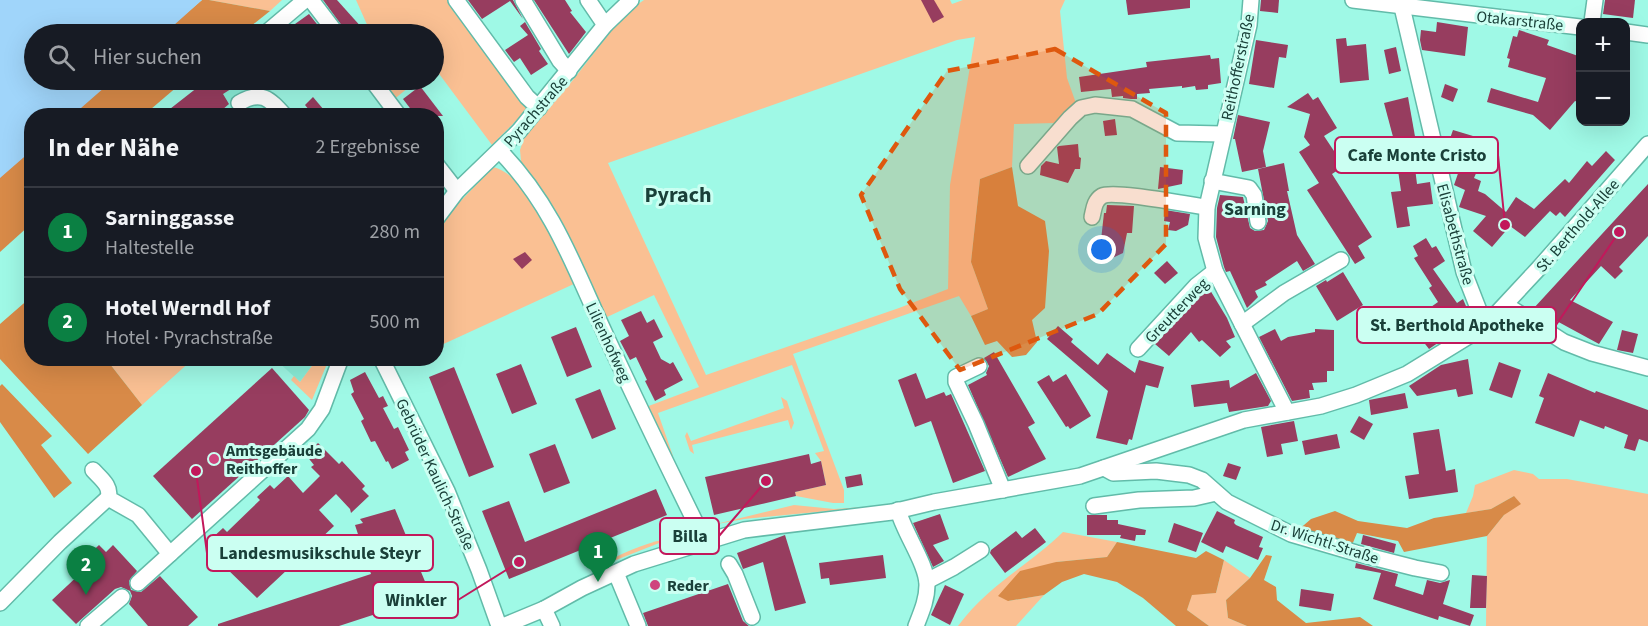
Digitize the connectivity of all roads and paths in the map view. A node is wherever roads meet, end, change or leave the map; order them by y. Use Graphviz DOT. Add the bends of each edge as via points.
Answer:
graph roads {
  1 [pos="304,0"];
  2 [pos="311,0"];
  3 [pos="456,0"];
  4 [pos="523,0"];
  5 [pos="588,0"];
  6 [pos="631,0"];
  7 [pos="1251,0"];
  8 [pos="1353,0"];
  9 [pos="1595,0"];
  10 [pos="1402,4"];
  11 [pos="1593,18"];
  12 [pos="276,24"];
  13 [pos="329,24"];
  14 [pos="605,25"];
  15 [pos="1576,26"];
  16 [pos="1630,33"];
  17 [pos="1648,35"];
  18 [pos="569,71"];
  19 [pos="380,90"];
  20 [pos="239,103"];
  21 [pos="278,108"];
  22 [pos="393,108"];
  23 [pos="539,108"];
  24 [pos="1222,134"];
  25 [pos="1648,144"];
  26 [pos="500,151"];
  27 [pos="1028,166"];
  28 [pos="444,174"];
  29 [pos="1212,181"];
  30 [pos="458,191"];
  31 [pos="1207,207"];
  32 [pos="444,209"];
  33 [pos="1092,217"];
  34 [pos="1258,222"];
  35 [pos="1341,260"];
  36 [pos="1215,271"];
  37 [pos="1506,305"];
  38 [pos="1242,324"];
  39 [pos="1485,327"];
  40 [pos="1138,349"];
  41 [pos="337,366"];
  42 [pos="385,366"];
  43 [pos="979,366"];
  44 [pos="1648,368"];
  45 [pos="1287,412"];
  46 [pos="1104,468"];
  47 [pos="93,470"];
  48 [pos="1003,490"];
  49 [pos="1216,493"];
  50 [pos="108,498"];
  51 [pos="1094,506"];
  52 [pos="898,510"];
  53 [pos="705,542"];
  54 [pos="981,550"];
  55 [pos="170,554"];
  56 [pos="729,564"];
  57 [pos="616,573"];
  58 [pos="1441,573"];
  59 [pos="927,581"];
  60 [pos="138,583"];
  61 [pos="122,597"];
  62 [pos="0,603"];
  63 [pos="544,609"];
  64 [pos="752,617"];
  65 [pos="88,626"];
  66 [pos="498,626"];
  67 [pos="503,626"];
  68 [pos="552,626"];
  69 [pos="639,626"];
  70 [pos="916,626"];
  1 -- 12 [label="street"];
  2 -- 13 [label="street"];
  3 -- 23 [label="street"];
  4 -- 18 [label="street"];
  5 -- 14 [label="street"];
  6 -- 14 [label="street, Pyrachstraße"];
  7 -- 24 [label="street, Reithofferstraße" via="1249,25"];
  8 -- 10 [label="street, Otakarstraße"];
  9 -- 11 [label="street"];
  10 -- 15 [label="street, Otakarstraße"];
  10 -- 39 [label="street, Elisabethstraße" via="1464,272"];
  14 -- 18 [label="street, Pyrachstraße"];
  16 -- 17 [label="street"];
  18 -- 23 [label="street, Pyrachstraße"];
  19 -- 22 [label="street"];
  20 -- 21 [label="street" via="259,95"];
  23 -- 26 [label="street, Pyrachstraße"];
  24 -- 27 [label="street, Reithofferstraße" via="1177,132 1132,109 1095,105 1081,108 1070,118"];
  24 -- 29 [label="street, Reithofferstraße"];
  25 -- 37 [label="street, St. Berthold-Allee"];
  26 -- 30 [label="street, Pyrachstraße"];
  26 -- 53 [label="street, Lilienhofweg" via="533,190 557,228"];
  28 -- 30 [label="street"];
  29 -- 31 [label="street, Reithofferstraße"];
  29 -- 34 [label="street" via="1249,188 1254,195"];
  30 -- 32 [label="street, Pyrachstraße"];
  31 -- 33 [label="street" via="1107,195 1095,204"];
  31 -- 36 [label="street, Reithofferstraße" via="1206,238"];
  35 -- 38 [label="street" via="1284,293"];
  36 -- 38 [label="street, Reithofferstraße"];
  36 -- 40 [label="street, Greutterweg"];
  37 -- 39 [label="street, St. Berthold-Allee"];
  37 -- 44 [label="street" via="1564,342 1592,354"];
  38 -- 45 [label="street, Reithofferstraße"];
  39 -- 45 [label="street, St. Berthold-Allee" via="1407,374 1330,403"];
  41 -- 55 [label="street" via="322,409 308,429"];
  42 -- 66 [label="street, Gebrüder Kaulich-Straße" via="451,501"];
  43 -- 48 [label="street" via="956,377 956,382"];
  45 -- 46 [label="street, St. Berthold-Allee" via="1244,420"];
  46 -- 48 [label="street, St. Berthold-Allee"];
  46 -- 49 [label="street, Dr. Wichtl-Straße" via="1113,473 1156,471 1190,475"];
  47 -- 50 [label="street" via="108,487"];
  48 -- 52 [label="street, St. Berthold-Allee"];
  49 -- 51 [label="street"];
  49 -- 58 [label="street, Dr. Wichtl-Straße" via="1291,534"];
  50 -- 55 [label="street" via="138,515"];
  50 -- 62 [label="street"];
  52 -- 53 [label="street, St. Berthold-Allee" via="744,530"];
  52 -- 59 [label="street"];
  53 -- 57 [label="street, St. Berthold-Allee"];
  54 -- 59 [label="street"];
  55 -- 60 [label="street"];
  56 -- 64 [label="street"];
  57 -- 63 [label="street, St. Berthold-Allee"];
  57 -- 69 [label="street"];
  59 -- 70 [label="street" via="924,606"];
  61 -- 65 [label="street"];
  63 -- 67 [label="street, St. Berthold-Allee"];
  63 -- 68 [label="street"];
}
